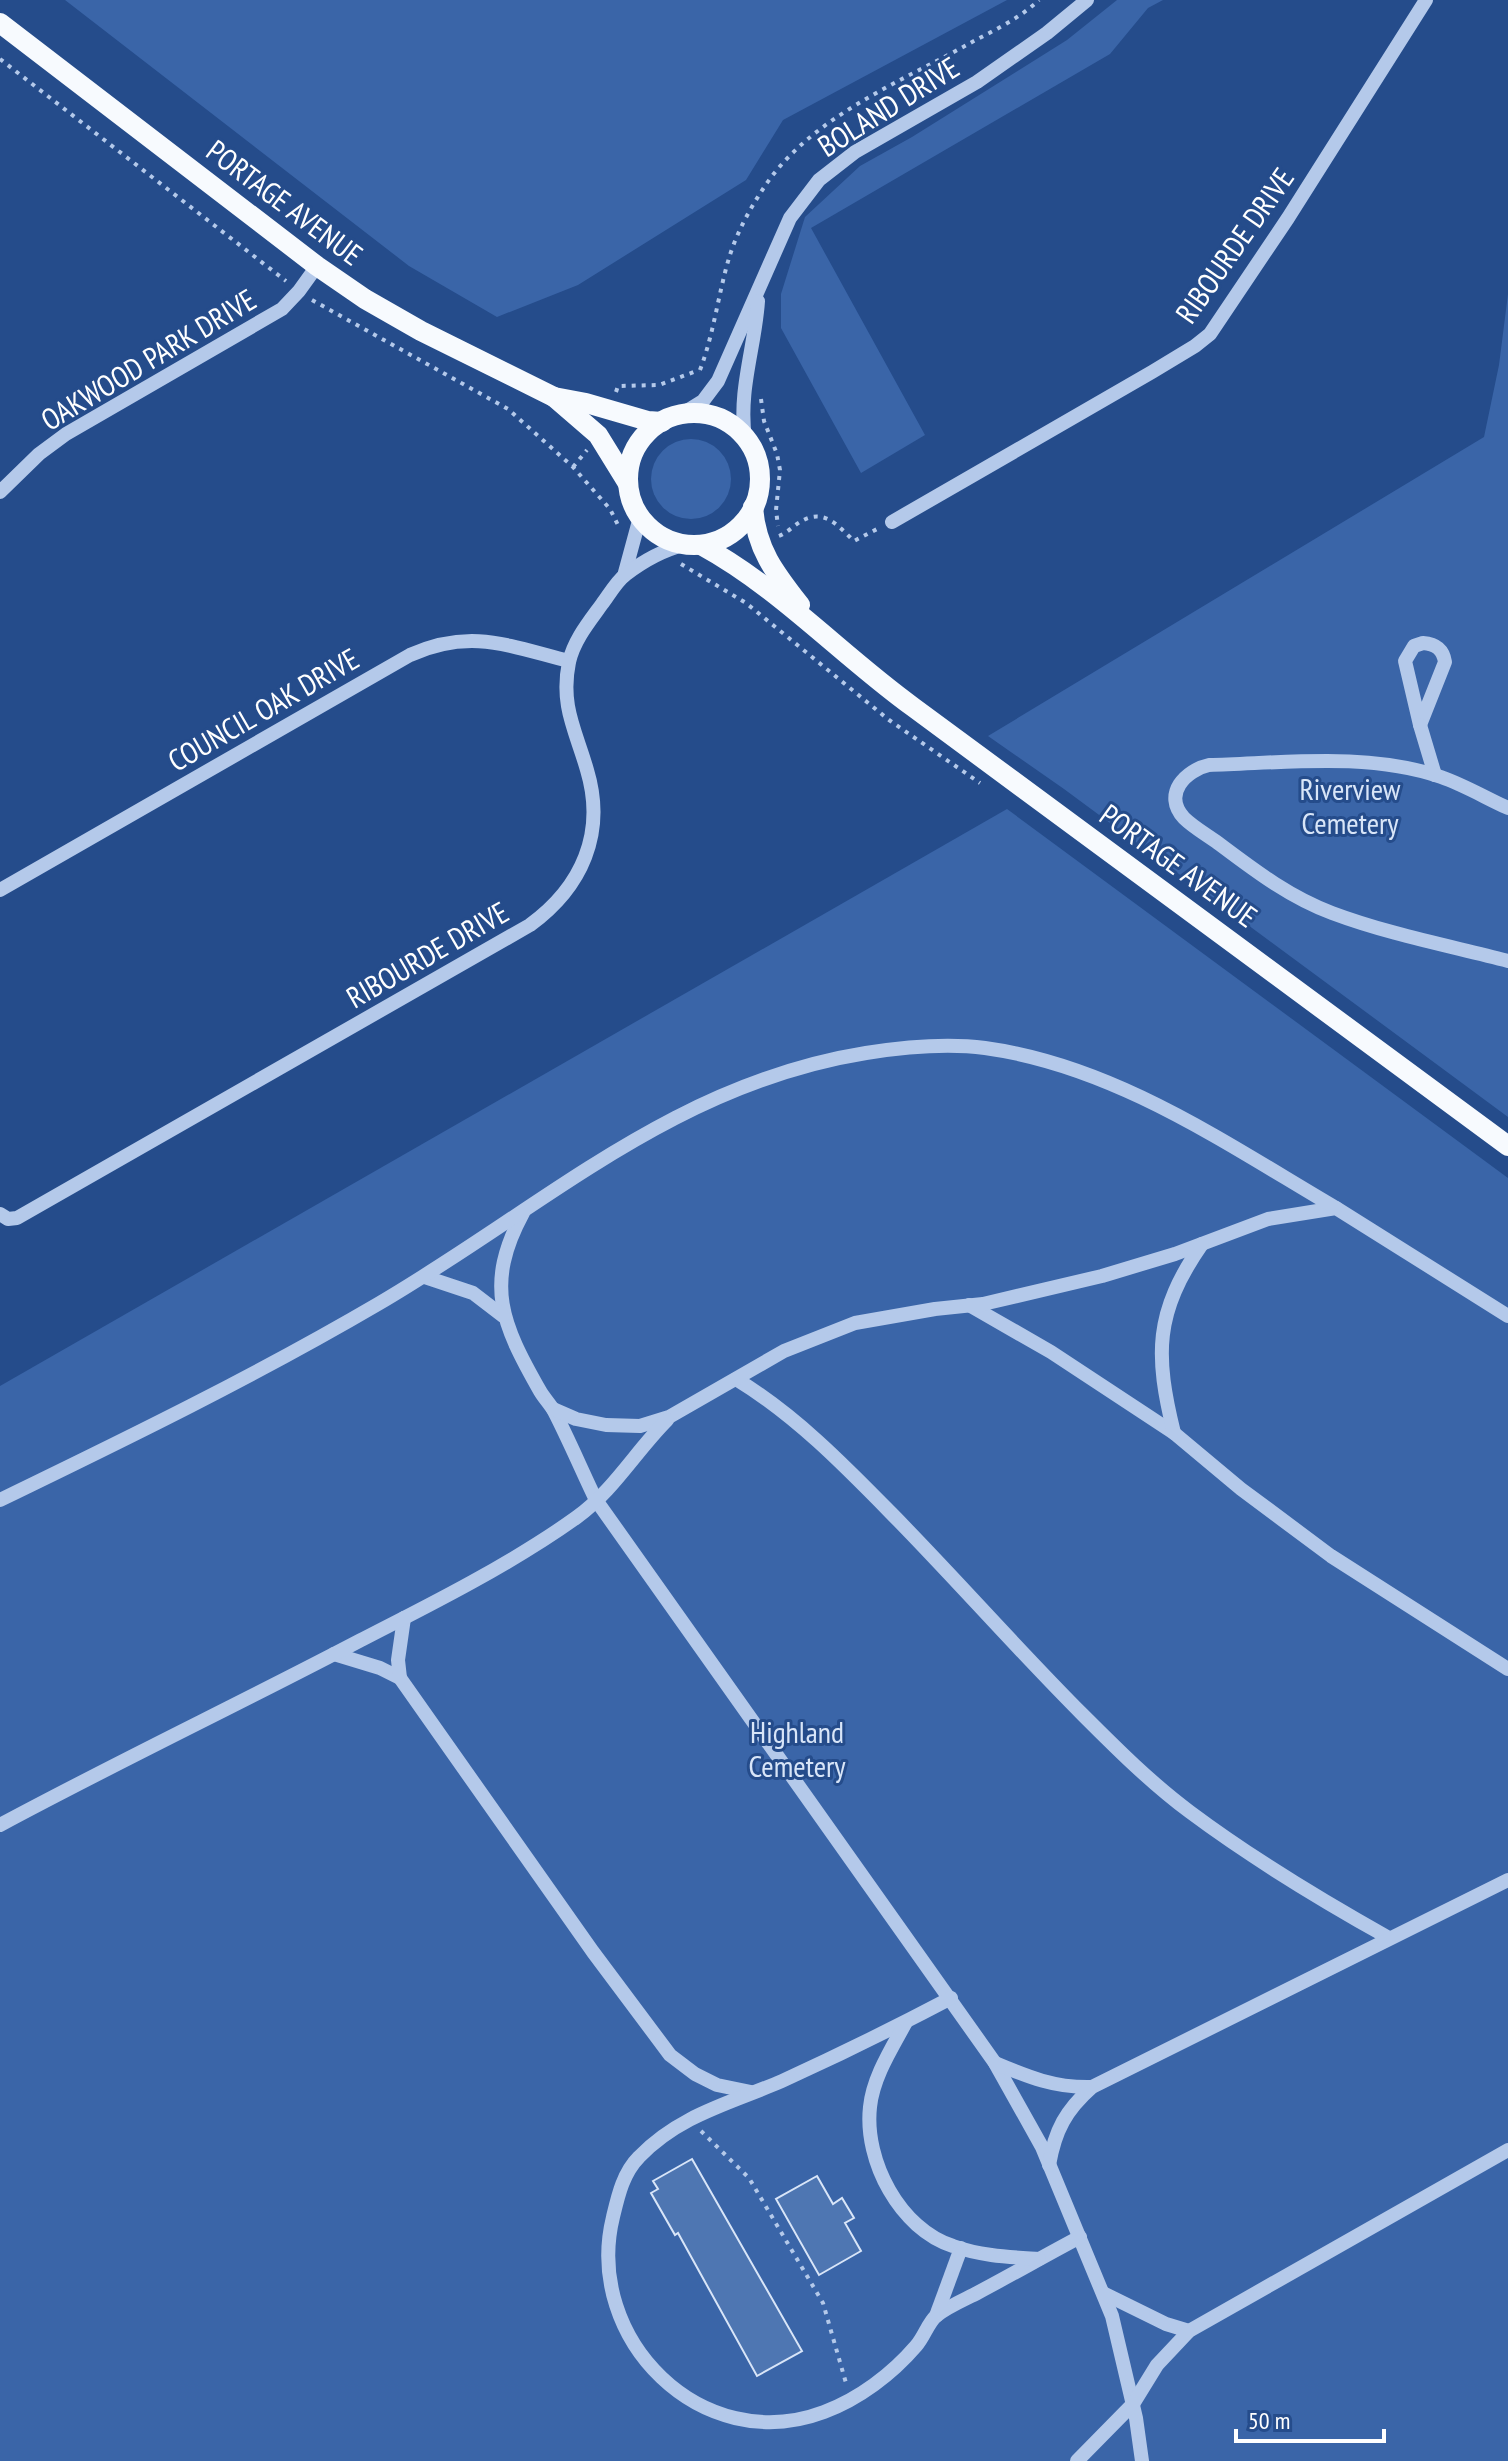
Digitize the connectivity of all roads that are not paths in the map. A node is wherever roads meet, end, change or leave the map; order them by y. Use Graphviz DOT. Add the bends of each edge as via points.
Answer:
graph roads {
  1 [pos="1087,0"];
  2 [pos="1426,0"];
  3 [pos="0,23"];
  4 [pos="317,266"];
  5 [pos="759,293"];
  6 [pos="554,397"];
  7 [pos="682,414"];
  8 [pos="662,422"];
  9 [pos="745,438"];
  10 [pos="627,482"];
  11 [pos="0,492"];
  12 [pos="753,507"];
  13 [pos="640,517"];
  14 [pos="892,522"];
  15 [pos="693,545"];
  16 [pos="624,576"];
  17 [pos="818,627"];
  18 [pos="569,661"];
  19 [pos="1420,725"];
  20 [pos="1435,775"];
  21 [pos="1508,808"];
  22 [pos="0,890"];
  23 [pos="1508,961"];
  24 [pos="1508,1146"];
  25 [pos="1336,1208"];
  26 [pos="524,1211"];
  27 [pos="4,1216"];
  28 [pos="1203,1243"];
  29 [pos="425,1277"];
  30 [pos="969,1305"];
  31 [pos="503,1316"];
  32 [pos="1508,1316"];
  33 [pos="736,1379"];
  34 [pos="553,1409"];
  35 [pos="669,1417"];
  36 [pos="1174,1433"];
  37 [pos="0,1500"];
  38 [pos="596,1500"];
  39 [pos="404,1618"];
  40 [pos="334,1654"];
  41 [pos="1508,1669"];
  42 [pos="400,1678"];
  43 [pos="0,1825"];
  44 [pos="1508,1880"];
  45 [pos="1389,1938"];
  46 [pos="951,1998"];
  47 [pos="906,2022"];
  48 [pos="995,2063"];
  49 [pos="1092,2087"];
  50 [pos="751,2092"];
  51 [pos="1508,2150"];
  52 [pos="1049,2165"];
  53 [pos="1080,2237"];
  54 [pos="961,2248"];
  55 [pos="1039,2259"];
  56 [pos="1103,2293"];
  57 [pos="936,2316"];
  58 [pos="1189,2331"];
  59 [pos="1133,2404"];
  60 [pos="1077,2461"];
  61 [pos="1142,2461"];
  1 -- 5 [label="street, BOLAND DRIVE" via="977,82 855,152 819,180 790,218"];
  2 -- 14 [label="street, RIBOURDE DRIVE" via="1210,334"];
  3 -- 4 [label="main road, PORTAGE AVENUE"];
  4 -- 6 [label="main road, PORTAGE AVENUE" via="421,331"];
  4 -- 11 [label="street, OAKWOOD PARK DRIVE" via="282,309 66,434"];
  5 -- 7 [label="street, BOLAND DRIVE" via="718,381 703,401"];
  5 -- 9 [label="street, BOLAND DRIVE" via="744,391"];
  6 -- 8 [label="main road, PORTAGE AVENUE"];
  6 -- 10 [label="main road, PORTAGE AVENUE" via="598,435"];
  7 -- 8 [label="main road"];
  7 -- 9 [label="main road" via="717,417"];
  8 -- 10 [label="main road" via="636,447"];
  9 -- 12 [label="main road" via="759,471"];
  10 -- 13 [label="main road"];
  12 -- 15 [label="main road" via="723,538"];
  12 -- 17 [label="main road, PORTAGE AVENUE" via="762,551"];
  13 -- 15 [label="main road" via="665,537"];
  13 -- 16 [label="street, RIBOURDE DRIVE"];
  15 -- 16 [label="street, RIBOURDE DRIVE" via="661,551"];
  15 -- 17 [label="main road, PORTAGE AVENUE" via="724,557"];
  16 -- 18 [label="street, RIBOURDE DRIVE" via="580,634"];
  17 -- 24 [label="main road, PORTAGE AVENUE" via="897,695"];
  18 -- 22 [label="street, COUNCIL OAK DRIVE" via="492,642 430,646"];
  18 -- 27 [label="street, RIBOURDE DRIVE" via="567,709 590,780 594,816 578,874 549,910 213,1108 17,1218"];
  19 -- 19 [label="street" via="1405,661 1414,646 1423,643 1440,649 1445,662"];
  19 -- 20 [label="street"];
  20 -- 21 [label="street"];
  20 -- 23 [label="street" via="1356,763 1209,765 1185,775 1176,798 1183,817 1307,902 1373,926"];
  25 -- 26 [label="street" via="1159,1104 1115,1085 1004,1051 949,1046 833,1059 729,1091 628,1142"];
  25 -- 28 [label="street" via="1268,1219"];
  25 -- 32 [label="street"];
  26 -- 29 [label="street"];
  26 -- 31 [label="street" via="507,1243 501,1274"];
  28 -- 30 [label="street" via="1102,1276"];
  28 -- 36 [label="street" via="1186,1268 1161,1338 1160,1363"];
  29 -- 31 [label="street" via="473,1293"];
  29 -- 37 [label="street" via="232,1385"];
  30 -- 33 [label="street" via="855,1323 784,1351"];
  30 -- 36 [label="street"];
  31 -- 34 [label="street"];
  33 -- 35 [label="street"];
  33 -- 45 [label="street" via="845,1465 1080,1712 1157,1785 1276,1871"];
  34 -- 35 [label="street" via="606,1425 640,1426"];
  34 -- 38 [label="street"];
  35 -- 38 [label="street"];
  36 -- 41 [label="street" via="1331,1556"];
  38 -- 39 [label="street" via="578,1517"];
  38 -- 46 [label="street"];
  39 -- 40 [label="street"];
  39 -- 42 [label="street"];
  40 -- 42 [label="street"];
  40 -- 43 [label="street"];
  42 -- 50 [label="street" via="670,2055 717,2085"];
  44 -- 45 [label="street"];
  45 -- 49 [label="street"];
  46 -- 47 [label="street"];
  46 -- 48 [label="street"];
  47 -- 50 [label="street"];
  47 -- 54 [label="street" via="883,2065 870,2106 872,2140 881,2174 896,2201 922,2227"];
  48 -- 49 [label="street" via="1066,2088"];
  48 -- 52 [label="street"];
  49 -- 52 [label="street" via="1072,2104 1058,2128"];
  50 -- 57 [label="street" via="688,2118 660,2137 637,2159 620,2187 611,2227 609,2280 641,2357 667,2385 694,2402 745,2420 790,2421 824,2412 887,2376"];
  51 -- 58 [label="street"];
  52 -- 53 [label="street"];
  53 -- 55 [label="street"];
  53 -- 56 [label="street"];
  54 -- 55 [label="street"];
  54 -- 57 [label="street"];
  55 -- 57 [label="street"];
  56 -- 58 [label="street"];
  56 -- 59 [label="street"];
  58 -- 59 [label="street" via="1157,2365"];
  59 -- 60 [label="street"];
  59 -- 61 [label="street"];
}
